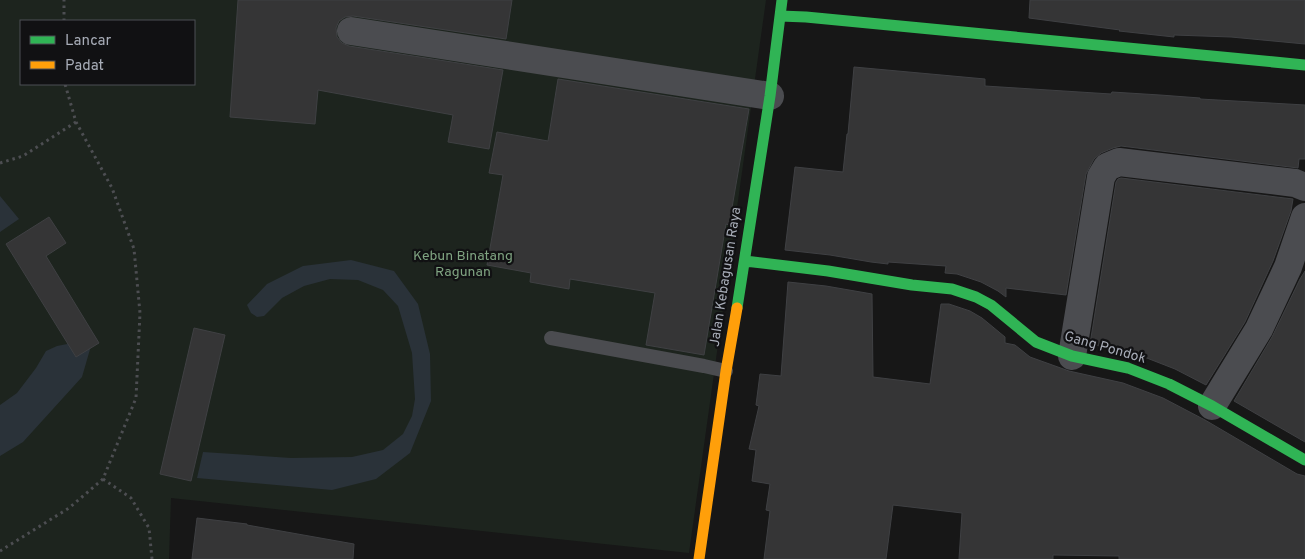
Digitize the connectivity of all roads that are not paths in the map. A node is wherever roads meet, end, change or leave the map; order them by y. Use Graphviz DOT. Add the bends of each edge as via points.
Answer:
graph roads {
  1 [pos="782,0"];
  2 [pos="780,16"];
  3 [pos="351,31"];
  4 [pos="1305,65"];
  5 [pos="770,96"];
  6 [pos="1305,187"];
  7 [pos="1305,217"];
  8 [pos="744,261"];
  9 [pos="550,338"];
  10 [pos="1072,356"];
  11 [pos="726,371"];
  12 [pos="1212,406"];
  13 [pos="1305,460"];
  14 [pos="699,559"];
  1 -- 2 [label="street, Jalan Kebagusan Raya"];
  2 -- 4 [label="street"];
  2 -- 5 [label="street, Jalan Kebagusan Raya"];
  3 -- 5 [label="street"];
  5 -- 8 [label="street, Jalan Kebagusan Raya"];
  6 -- 10 [label="street" via="1295,183 1119,162 1107,167 1101,177"];
  7 -- 12 [label="street" via="1288,267 1260,329"];
  8 -- 10 [label="street, Gang Pondok" via="952,289 976,296 1036,342"];
  8 -- 11 [label="street, Jalan Kebagusan Raya"];
  9 -- 11 [label="lane"];
  10 -- 12 [label="street, Gang Pondok" via="1128,368"];
  11 -- 14 [label="street, Jalan Kebagusan Raya"];
  12 -- 13 [label="street, Gang Pondok"];
}
